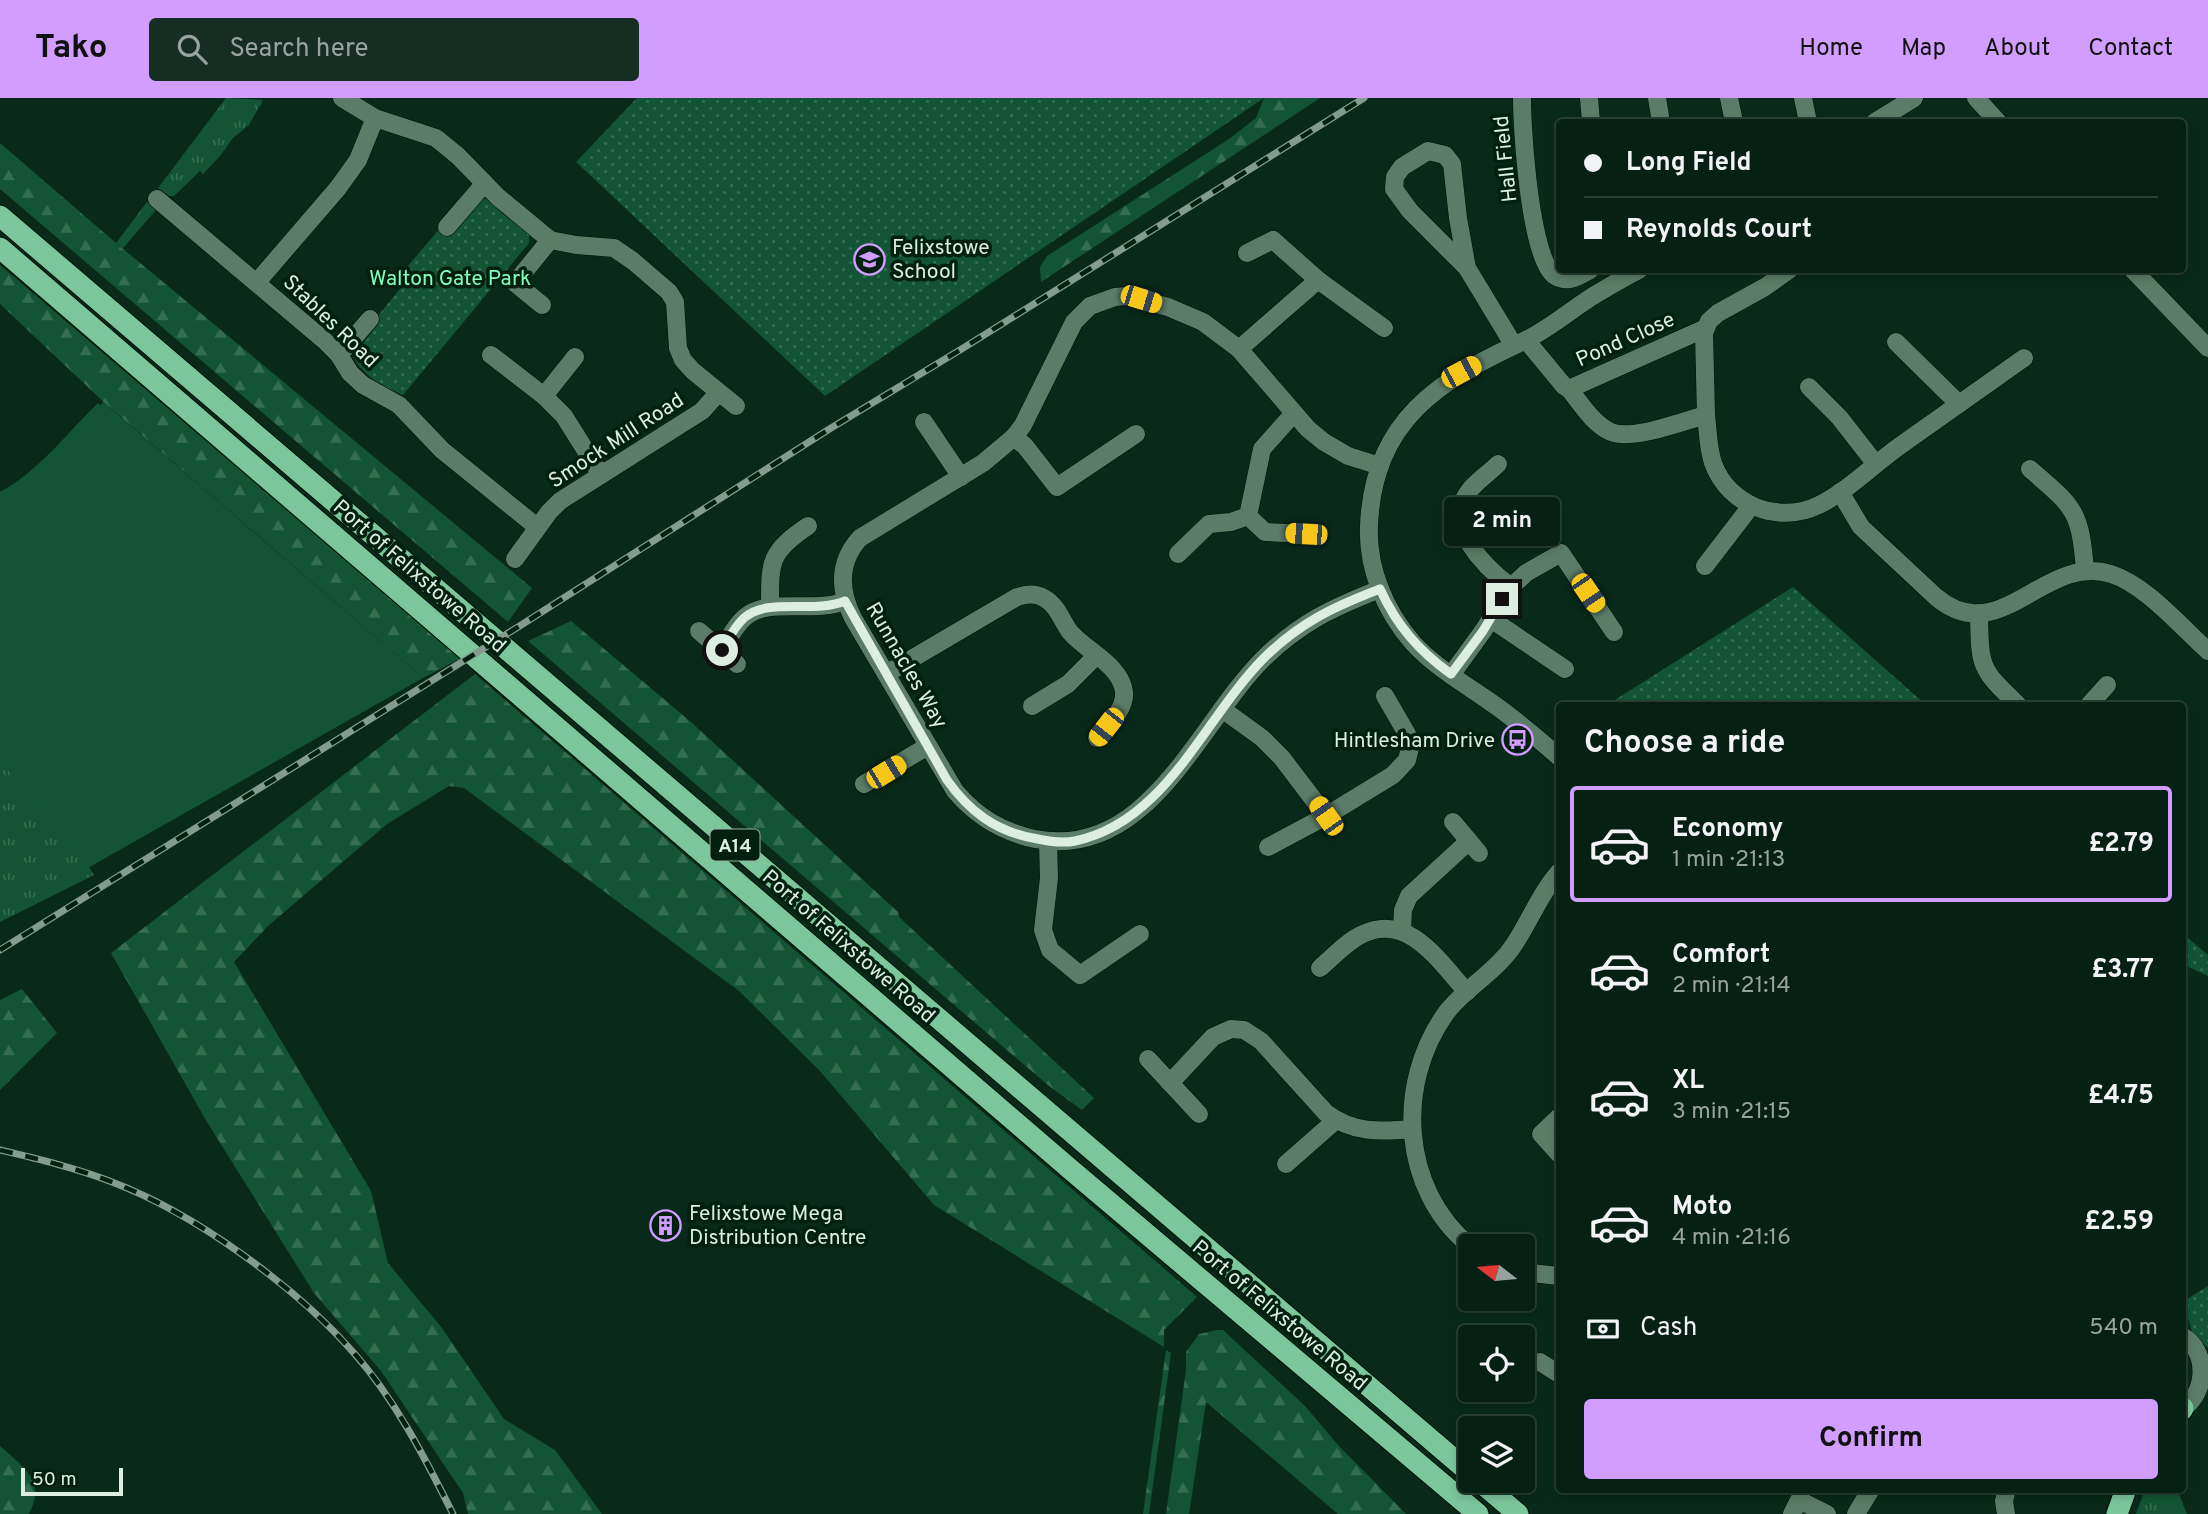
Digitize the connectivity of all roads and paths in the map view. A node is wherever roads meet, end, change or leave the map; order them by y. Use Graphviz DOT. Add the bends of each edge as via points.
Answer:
graph roads {
  1 [pos="342,98"];
  2 [pos="1522,98"];
  3 [pos="1589,98"];
  4 [pos="1657,98"];
  5 [pos="1729,98"];
  6 [pos="1803,98"];
  7 [pos="1914,98"];
  8 [pos="1976,98"];
  9 [pos="375,118"];
  10 [pos="1591,119"];
  11 [pos="1660,119"];
  12 [pos="1733,119"];
  13 [pos="1807,119"];
  14 [pos="1880,119"];
  15 [pos="1995,119"];
  16 [pos="484,184"];
  17 [pos="158,199"];
  18 [pos="0,216"];
  19 [pos="447,227"];
  20 [pos="550,240"];
  21 [pos="0,248"];
  22 [pos="1247,253"];
  23 [pos="1467,268"];
  24 [pos="1634,273"];
  25 [pos="1785,273"];
  26 [pos="2136,273"];
  27 [pos="1580,275"];
  28 [pos="1318,280"];
  29 [pos="257,282"];
  30 [pos="1591,297"];
  31 [pos="542,305"];
  32 [pos="370,319"];
  33 [pos="1384,327"];
  34 [pos="1706,328"];
  35 [pos="1520,342"];
  36 [pos="1896,342"];
  37 [pos="2208,348"];
  38 [pos="1238,349"];
  39 [pos="339,355"];
  40 [pos="491,355"];
  41 [pos="575,356"];
  42 [pos="2024,358"];
  43 [pos="1809,387"];
  44 [pos="1569,388"];
  45 [pos="718,393"];
  46 [pos="544,396"];
  47 [pos="1959,404"];
  48 [pos="736,406"];
  49 [pos="1294,413"];
  50 [pos="1706,415"];
  51 [pos="924,422"];
  52 [pos="1136,434"];
  53 [pos="1014,438"];
  54 [pos="1875,463"];
  55 [pos="1498,464"];
  56 [pos="1380,466"];
  57 [pos="2030,469"];
  58 [pos="601,475"];
  59 [pos="961,477"];
  60 [pos="1840,492"];
  61 [pos="1751,506"];
  62 [pos="1248,516"];
  63 [pos="808,526"];
  64 [pos="537,527"];
  65 [pos="1306,534"];
  66 [pos="1178,554"];
  67 [pos="515,559"];
  68 [pos="1705,566"];
  69 [pos="2085,570"];
  70 [pos="1511,587"];
  71 [pos="1380,589"];
  72 [pos="845,601"];
  73 [pos="770,607"];
  74 [pos="1979,613"];
  75 [pos="1491,619"];
  76 [pos="699,631"];
  77 [pos="1614,632"];
  78 [pos="722,650"];
  79 [pos="2208,651"];
  80 [pos="1096,656"];
  81 [pos="737,664"];
  82 [pos="1565,669"];
  83 [pos="886,674"];
  84 [pos="1451,674"];
  85 [pos="2107,685"];
  86 [pos="1385,696"];
  87 [pos="2015,702"];
  88 [pos="2092,702"];
  89 [pos="1032,706"];
  90 [pos="1222,709"];
  91 [pos="1097,738"];
  92 [pos="928,746"];
  93 [pos="1556,754"];
  94 [pos="864,784"];
  95 [pos="1326,816"];
  96 [pos="1453,822"];
  97 [pos="1048,841"];
  98 [pos="1268,848"];
  99 [pos="1556,877"];
  100 [pos="1402,930"];
  101 [pos="1140,934"];
  102 [pos="1320,968"];
  103 [pos="1467,992"];
  104 [pos="1148,1059"];
  105 [pos="1170,1083"];
  106 [pos="1199,1114"];
  107 [pos="1336,1120"];
  108 [pos="1556,1120"];
  109 [pos="1412,1129"];
  110 [pos="1556,1151"];
  111 [pos="1286,1164"];
  112 [pos="1458,1235"];
  113 [pos="1535,1273"];
  114 [pos="1556,1276"];
  115 [pos="2186,1338"];
  116 [pos="2205,1357"];
  117 [pos="1540,1362"];
  118 [pos="1556,1372"];
  119 [pos="2190,1405"];
  120 [pos="1458,1463"];
  121 [pos="1434,1478"];
  122 [pos="1493,1493"];
  123 [pos="1869,1493"];
  124 [pos="2006,1493"];
  125 [pos="2125,1493"];
  126 [pos="1467,1514"];
  127 [pos="1478,1514"];
  128 [pos="1518,1514"];
  129 [pos="1791,1514"];
  130 [pos="1827,1514"];
  131 [pos="1856,1514"];
  132 [pos="2006,1514"];
  133 [pos="2117,1514"];
  1 -- 9 [label="street"];
  2 -- 27 [label="street, Hall Field" via="1524,158 1542,255 1550,271 1561,279"];
  3 -- 10 [label="street"];
  4 -- 11 [label="street"];
  5 -- 12 [label="street"];
  6 -- 13 [label="street"];
  7 -- 14 [label="street"];
  8 -- 15 [label="street"];
  9 -- 16 [label="street" via="436,138"];
  9 -- 29 [label="street" via="358,160 338,188"];
  16 -- 19 [label="street"];
  16 -- 20 [label="street"];
  17 -- 29 [label="street, Stables Road"];
  18 -- 120 [label="highway, Port of Felixstowe Road / A14"];
  20 -- 31 [label="street" via="515,283"];
  20 -- 45 [label="street" via="614,248 669,292 678,311 678,348 683,360"];
  21 -- 121 [label="highway, Port of Felixstowe Road / A14"];
  22 -- 28 [label="street" via="1273,240"];
  23 -- 23 [label="street" via="1394,190 1397,172 1428,152 1446,155 1452,164"];
  23 -- 35 [label="street, Pond Close"];
  24 -- 30 [label="street"];
  25 -- 34 [label="street" via="1718,313"];
  26 -- 37 [label="street"];
  27 -- 30 [label="street"];
  28 -- 33 [label="street"];
  28 -- 38 [label="street"];
  29 -- 39 [label="street, Stables Road"];
  30 -- 35 [label="street"];
  32 -- 39 [label="street"];
  34 -- 44 [label="street, Pond Close"];
  34 -- 50 [label="street, Pond Close"];
  35 -- 44 [label="street, Pond Close"];
  35 -- 56 [label="street" via="1461,372 1421,402 1395,436"];
  36 -- 47 [label="street"];
  38 -- 49 [label="street, Runnacles Way"];
  38 -- 53 [label="street, Runnacles Way" via="1203,322 1168,307 1127,296 1101,301 1074,322"];
  39 -- 64 [label="street, Stables Road" via="363,385 399,405 442,450"];
  40 -- 46 [label="street"];
  41 -- 46 [label="street"];
  42 -- 47 [label="street"];
  43 -- 54 [label="street"];
  44 -- 50 [label="street, Pond Close" via="1587,413 1615,433 1639,433"];
  45 -- 48 [label="street"];
  45 -- 58 [label="street, Smock Mill Road" via="702,411"];
  46 -- 58 [label="street" via="564,416"];
  47 -- 54 [label="street"];
  49 -- 56 [label="street, Runnacles Way" via="1335,450"];
  49 -- 62 [label="street" via="1262,449"];
  50 -- 61 [label="street" via="1717,472 1728,488"];
  51 -- 59 [label="street"];
  52 -- 53 [label="street" via="1057,488"];
  53 -- 59 [label="street, Runnacles Way"];
  54 -- 60 [label="street"];
  55 -- 70 [label="street" via="1469,491 1462,523 1481,559"];
  56 -- 71 [label="street" via="1368,532"];
  57 -- 69 [label="street" via="2072,508 2081,530"];
  58 -- 64 [label="street, Smock Mill Road" via="560,501"];
  59 -- 72 [label="street, Runnacles Way" via="860,538 842,576"];
  60 -- 61 [label="street" via="1796,512"];
  60 -- 74 [label="street" via="1861,527 1936,597 1949,606"];
  61 -- 68 [label="street"];
  62 -- 65 [label="street" via="1265,532"];
  62 -- 66 [label="street" via="1209,524"];
  63 -- 73 [label="street" via="787,539 773,561"];
  64 -- 67 [label="street, Smock Mill Road"];
  69 -- 74 [label="street" via="2062,576 1999,610"];
  69 -- 79 [label="street" via="2111,574 2131,584"];
  70 -- 75 [label="street"];
  70 -- 77 [label="street" via="1561,553"];
  71 -- 84 [label="street" via="1412,642"];
  71 -- 90 [label="street, Runnacles Way" via="1325,611 1292,633 1251,672"];
  72 -- 73 [label="street" via="815,608"];
  72 -- 83 [label="street, Runnacles Way"];
  73 -- 78 [label="street" via="743,619"];
  74 -- 87 [label="street" via="1980,654 1986,671"];
  75 -- 82 [label="street"];
  75 -- 84 [label="street"];
  76 -- 78 [label="street"];
  78 -- 81 [label="street"];
  80 -- 83 [label="street" via="1069,630 1051,603 1028,594"];
  80 -- 89 [label="street" via="1068,684"];
  80 -- 91 [label="street" via="1118,677 1124,693 1121,706"];
  83 -- 92 [label="street, Runnacles Way"];
  84 -- 93 [label="street"];
  85 -- 88 [label="street"];
  86 -- 95 [label="street" via="1407,734 1407,760 1400,770"];
  90 -- 95 [label="street" via="1282,758"];
  90 -- 97 [label="street, Runnacles Way" via="1167,781 1130,818 1073,842"];
  92 -- 94 [label="street"];
  92 -- 97 [label="street, Runnacles Way" via="955,791 978,815 1010,832"];
  95 -- 98 [label="street"];
  96 -- 100 [label="street" via="1474,847 1409,896"];
  97 -- 101 [label="street" via="1042,930 1050,950 1080,975"];
  99 -- 103 [label="street" via="1511,949"];
  100 -- 102 [label="street" via="1365,933"];
  100 -- 103 [label="street" via="1420,942"];
  103 -- 109 [label="street" via="1446,1013 1424,1055 1415,1084"];
  104 -- 105 [label="street"];
  105 -- 106 [label="street"];
  105 -- 107 [label="street" via="1213,1037 1231,1029 1244,1030 1261,1041"];
  107 -- 109 [label="street" via="1366,1131"];
  107 -- 111 [label="street"];
  108 -- 110 [label="street" via="1541,1134"];
  109 -- 112 [label="street" via="1418,1163 1433,1203"];
  113 -- 114 [label="street"];
  115 -- 116 [label="street"];
  116 -- 119 [label="street" via="2207,1374 2201,1394"];
  117 -- 118 [label="street"];
  121 -- 126 [label="highway"];
  121 -- 127 [label="highway, Port of Felixstowe Road / A14"];
  122 -- 128 [label="highway"];
  123 -- 131 [label="street"];
  124 -- 132 [label="street"];
  125 -- 133 [label="highway"];
  129 -- 130 [label="street" via="1798,1500"];
}
